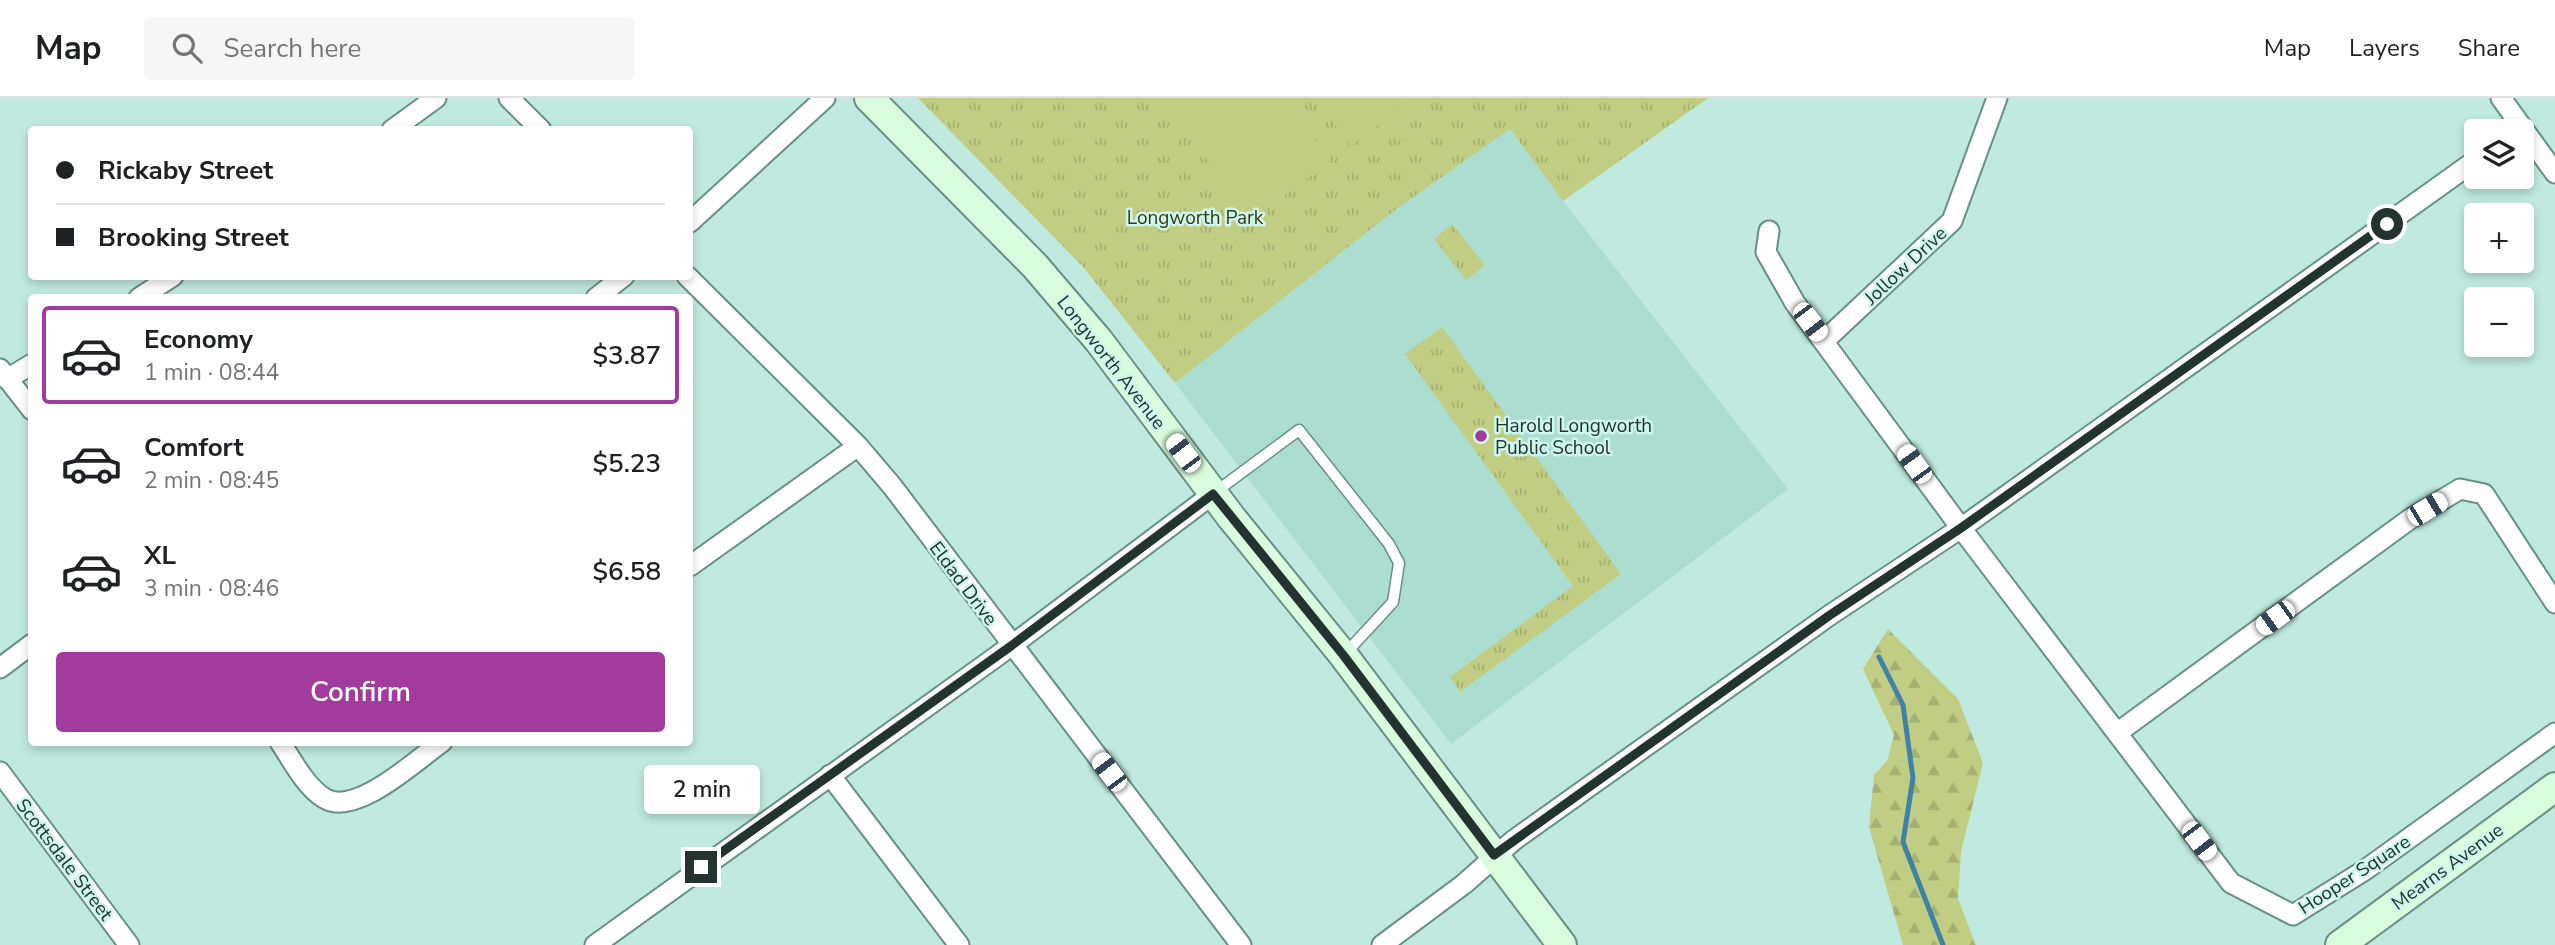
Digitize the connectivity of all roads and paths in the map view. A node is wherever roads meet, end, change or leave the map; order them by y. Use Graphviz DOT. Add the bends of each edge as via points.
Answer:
graph roads {
  1 [pos="436,98"];
  2 [pos="509,98"];
  3 [pos="825,98"];
  4 [pos="869,98"];
  5 [pos="1997,98"];
  6 [pos="2501,98"];
  7 [pos="2513,119"];
  8 [pos="398,126"];
  9 [pos="537,126"];
  10 [pos="2534,147"];
  11 [pos="2464,169"];
  12 [pos="2555,173"];
  13 [pos="693,219"];
  14 [pos="1769,231"];
  15 [pos="167,280"];
  16 [pos="619,280"];
  17 [pos="691,280"];
  18 [pos="145,294"];
  19 [pos="601,294"];
  20 [pos="1824,341"];
  21 [pos="28,365"];
  22 [pos="4,374"];
  23 [pos="28,405"];
  24 [pos="858,446"];
  25 [pos="1213,494"];
  26 [pos="1961,528"];
  27 [pos="693,564"];
  28 [pos="2555,603"];
  29 [pos="1011,646"];
  30 [pos="28,647"];
  31 [pos="1344,656"];
  32 [pos="0,668"];
  33 [pos="2117,733"];
  34 [pos="2555,733"];
  35 [pos="282,746"];
  36 [pos="436,746"];
  37 [pos="0,772"];
  38 [pos="830,775"];
  39 [pos="2555,787"];
  40 [pos="1494,855"];
  41 [pos="129,945"];
  42 [pos="595,945"];
  43 [pos="959,945"];
  44 [pos="1241,945"];
  45 [pos="1382,945"];
  46 [pos="1562,945"];
  47 [pos="2340,945"];
  1 -- 8 [label="street"];
  2 -- 9 [label="street"];
  3 -- 13 [label="street"];
  4 -- 25 [label="street, Longworth Avenue" via="1035,266 1099,341"];
  5 -- 20 [label="street, Jollow Drive" via="1952,221"];
  6 -- 7 [label="street"];
  10 -- 12 [label="street"];
  11 -- 26 [label="street"];
  14 -- 20 [label="street, Hooper Square" via="1766,252 1795,303"];
  15 -- 18 [label="street"];
  16 -- 19 [label="street"];
  17 -- 24 [label="street, Eldad Drive"];
  20 -- 26 [label="street, Hooper Square"];
  21 -- 22 [label="street"];
  22 -- 23 [label="street"];
  24 -- 27 [label="street"];
  24 -- 29 [label="street, Eldad Drive"];
  25 -- 29 [label="street"];
  25 -- 31 [label="street, Longworth Avenue"];
  25 -- 31 [label="lane" via="1299,430 1399,563 1393,602"];
  26 -- 33 [label="street, Hooper Square"];
  26 -- 40 [label="street" via="1830,615"];
  28 -- 33 [label="street" via="2484,494 2460,489 2410,519"];
  29 -- 38 [label="street"];
  29 -- 44 [label="street, Eldad Drive"];
  30 -- 32 [label="street"];
  31 -- 40 [label="street, Longworth Avenue"];
  33 -- 34 [label="street, Hooper Square" via="2231,883 2293,915 2365,870"];
  35 -- 36 [label="street" via="321,797 338,803 370,793"];
  37 -- 41 [label="street, Scottsdale Street"];
  38 -- 42 [label="street"];
  38 -- 43 [label="street"];
  39 -- 47 [label="street, Mearns Avenue"];
  40 -- 45 [label="street" via="1464,884"];
  40 -- 46 [label="street, Longworth Avenue"];
}
